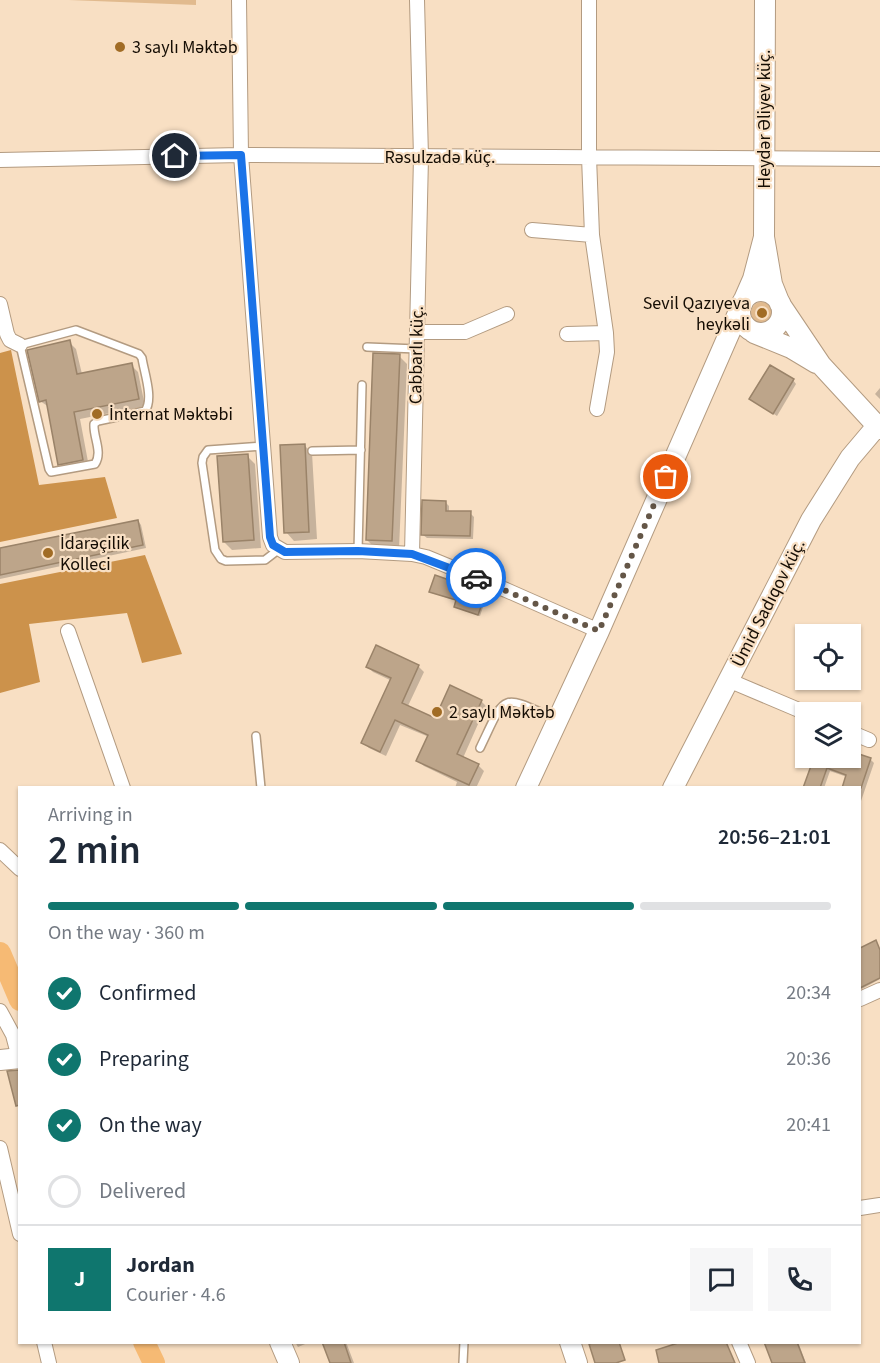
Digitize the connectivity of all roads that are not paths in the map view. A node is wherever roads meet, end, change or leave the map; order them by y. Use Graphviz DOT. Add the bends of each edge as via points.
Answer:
graph roads {
  1 [pos="239,0"];
  2 [pos="417,0"];
  3 [pos="589,0"];
  4 [pos="765,0"];
  5 [pos="241,155"];
  6 [pos="421,157"];
  7 [pos="589,157"];
  8 [pos="764,157"];
  9 [pos="880,159"];
  10 [pos="0,160"];
  11 [pos="532,230"];
  12 [pos="592,235"];
  13 [pos="764,237"];
  14 [pos="743,302"];
  15 [pos="0,304"];
  16 [pos="780,304"];
  17 [pos="507,314"];
  18 [pos="417,332"];
  19 [pos="606,333"];
  20 [pos="754,333"];
  21 [pos="567,334"];
  22 [pos="20,345"];
  23 [pos="367,347"];
  24 [pos="417,349"];
  25 [pos="821,365"];
  26 [pos="362,385"];
  27 [pos="597,409"];
  28 [pos="878,428"];
  29 [pos="263,446"];
  30 [pos="361,450"];
  31 [pos="312,451"];
  32 [pos="278,550"];
  33 [pos="358,551"];
  34 [pos="412,554"];
  35 [pos="68,631"];
  36 [pos="599,631"];
  37 [pos="728,680"];
  38 [pos="795,708"];
  39 [pos="558,720"];
  40 [pos="256,736"];
  41 [pos="861,737"];
  42 [pos="869,740"];
  43 [pos="480,748"];
  44 [pos="122,786"];
  45 [pos="261,786"];
  46 [pos="527,786"];
  47 [pos="674,786"];
  48 [pos="0,850"];
  49 [pos="18,867"];
  50 [pos="880,990"];
  51 [pos="861,999"];
  52 [pos="0,1011"];
  53 [pos="13,1058"];
  54 [pos="0,1148"];
  55 [pos="880,1205"];
  56 [pos="861,1208"];
  57 [pos="18,1225"];
  58 [pos="44,1344"];
  59 [pos="281,1344"];
  60 [pos="464,1344"];
  61 [pos="740,1344"];
  62 [pos="49,1363"];
  63 [pos="289,1363"];
  64 [pos="463,1363"];
  65 [pos="748,1363"];
  1 -- 5 [label="street"];
  2 -- 6 [label="street, Cabbarlı küç."];
  3 -- 7 [label="street"];
  4 -- 8 [label="main road, Heydər Əliyev küç."];
  5 -- 6 [label="street, Rəsulzadə küç."];
  5 -- 10 [label="street, Rəsulzadə küç."];
  5 -- 29 [label="street"];
  6 -- 7 [label="street, Rəsulzadə küç."];
  6 -- 18 [label="street, Cabbarlı küç."];
  7 -- 8 [label="street, Rəsulzadə küç."];
  7 -- 12 [label="street"];
  8 -- 9 [label="street, Rəsulzadə küç."];
  8 -- 13 [label="main road, Heydər Əliyev küç."];
  11 -- 12 [label="street"];
  12 -- 19 [label="street"];
  13 -- 14 [label="main road"];
  13 -- 16 [label="main road" via="770,277"];
  14 -- 16 [label="main road" via="750,294 761,291"];
  14 -- 20 [label="main road" via="741,321"];
  14 -- 36 [label="main road"];
  15 -- 22 [label="street" via="7,334"];
  16 -- 20 [label="main road" via="781,316 776,327 766,333"];
  16 -- 25 [label="main road"];
  17 -- 18 [label="street" via="465,332"];
  18 -- 24 [label="street, Cabbarlı küç."];
  19 -- 21 [label="street"];
  19 -- 27 [label="street" via="607,352"];
  20 -- 25 [label="main road"];
  22 -- 22 [label="lane" via="51,472 95,464 99,453 94,424 148,407 142,358 132,351 76,330"];
  23 -- 24 [label="lane"];
  24 -- 34 [label="street, Cabbarlı küç."];
  25 -- 28 [label="main road"];
  26 -- 30 [label="lane"];
  28 -- 37 [label="main road, Ümid Sadıqov küç." via="850,458 811,520"];
  29 -- 32 [label="street" via="270,537"];
  29 -- 32 [label="lane" via="208,450 202,463 215,550 221,559 265,560"];
  30 -- 31 [label="lane"];
  30 -- 33 [label="lane"];
  32 -- 33 [label="street"];
  33 -- 34 [label="street"];
  34 -- 36 [label="street"];
  35 -- 44 [label="street"];
  36 -- 39 [label="main road"];
  37 -- 38 [label="street"];
  37 -- 47 [label="main road, Ümid Sadıqov küç."];
  39 -- 43 [label="lane" via="508,701 500,706"];
  39 -- 46 [label="main road"];
  40 -- 45 [label="lane"];
  41 -- 42 [label="street"];
  48 -- 49 [label="street"];
  50 -- 51 [label="street"];
  52 -- 53 [label="street" via="13,1035"];
  54 -- 57 [label="street"];
  55 -- 56 [label="street"];
  58 -- 62 [label="street"];
  59 -- 63 [label="main road"];
  60 -- 64 [label="lane"];
  61 -- 65 [label="street"];
}
